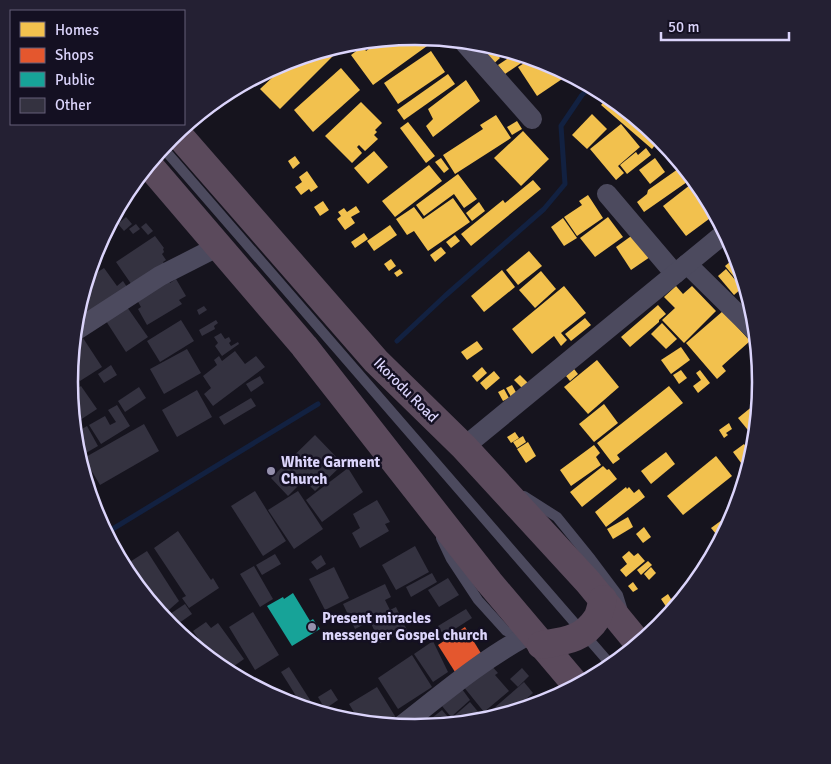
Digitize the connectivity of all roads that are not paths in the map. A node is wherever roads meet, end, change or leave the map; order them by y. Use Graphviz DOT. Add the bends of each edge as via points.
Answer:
graph roads {
  1 [pos="470,49"];
  2 [pos="532,119"];
  3 [pos="182,139"];
  4 [pos="167,154"];
  5 [pos="154,170"];
  6 [pos="608,194"];
  7 [pos="720,237"];
  8 [pos="220,246"];
  9 [pos="681,269"];
  10 [pos="748,325"];
  11 [pos="83,326"];
  12 [pos="464,446"];
  13 [pos="492,477"];
  14 [pos="603,599"];
  15 [pos="584,633"];
  16 [pos="634,639"];
  17 [pos="532,641"];
  18 [pos="606,659"];
  19 [pos="572,680"];
  20 [pos="411,719"];
  1 -- 2 [label="street"];
  3 -- 12 [label="highway, Ikorodu Road" via="376,361"];
  4 -- 15 [label="lane"];
  5 -- 8 [label="highway"];
  6 -- 9 [label="street"];
  7 -- 9 [label="street"];
  8 -- 11 [label="street" via="160,276"];
  8 -- 17 [label="highway" via="304,346"];
  9 -- 10 [label="street"];
  9 -- 12 [label="street"];
  12 -- 13 [label="highway, Ikorodu Road"];
  13 -- 14 [label="highway, Ikorodu Road"];
  13 -- 16 [label="lane" via="556,518 618,595"];
  14 -- 15 [label="highway" via="598,617"];
  14 -- 16 [label="highway, Ikorodu Road"];
  15 -- 17 [label="highway" via="568,641"];
  15 -- 18 [label="lane"];
  17 -- 19 [label="highway"];
  17 -- 20 [label="street" via="491,657"];
}
